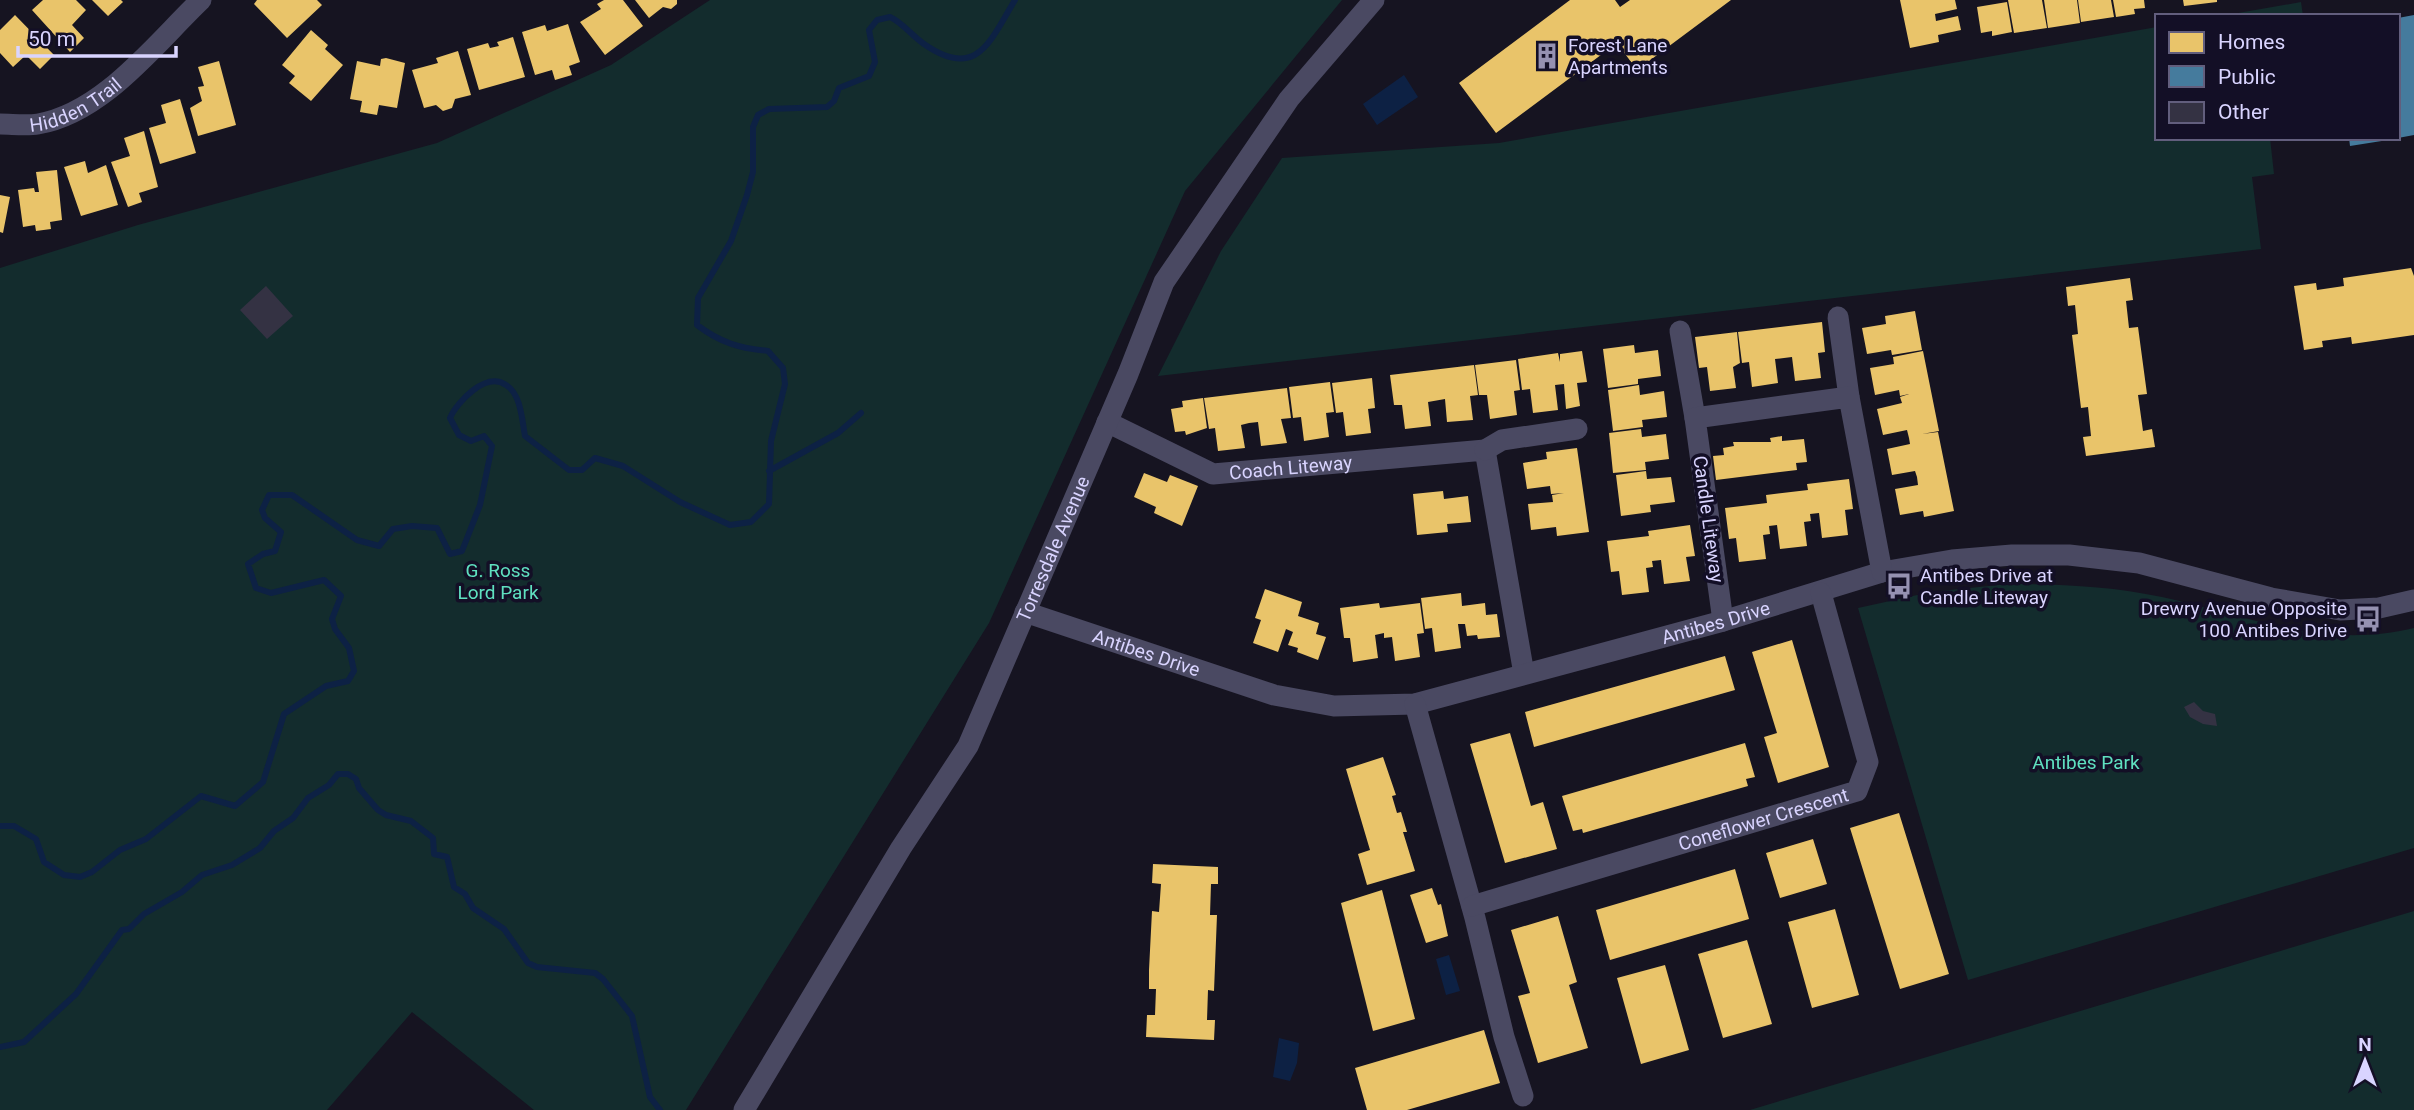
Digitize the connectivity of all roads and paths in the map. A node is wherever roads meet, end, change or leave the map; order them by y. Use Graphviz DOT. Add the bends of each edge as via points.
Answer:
graph roads {
  1 [pos="201,0"];
  2 [pos="1374,0"];
  3 [pos="0,124"];
  4 [pos="1838,317"];
  5 [pos="1680,331"];
  6 [pos="1849,397"];
  7 [pos="1695,418"];
  8 [pos="1108,422"];
  9 [pos="1577,429"];
  10 [pos="1485,450"];
  11 [pos="1882,572"];
  12 [pos="1821,593"];
  13 [pos="2414,600"];
  14 [pos="1025,612"];
  15 [pos="1723,621"];
  16 [pos="1524,674"];
  17 [pos="1415,704"];
  18 [pos="1472,906"];
  19 [pos="1523,1096"];
  20 [pos="744,1110"];
  1 -- 3 [label="street, Hidden Trail" via="116,85 81,110 37,125"];
  2 -- 8 [label="street, Torresdale Avenue" via="1289,99 1189,242 1164,282"];
  4 -- 6 [label="street"];
  5 -- 7 [label="street, Candle Liteway"];
  6 -- 7 [label="street"];
  6 -- 11 [label="street"];
  7 -- 15 [label="street, Candle Liteway"];
  8 -- 10 [label="street, Coach Liteway" via="1213,474"];
  8 -- 14 [label="street, Torresdale Avenue"];
  9 -- 10 [label="street, Coach Liteway" via="1502,440"];
  10 -- 16 [label="street"];
  11 -- 12 [label="street, Antibes Drive"];
  11 -- 13 [label="street, Antibes Drive" via="1952,560 2069,555 2139,563 2271,598 2340,610"];
  12 -- 15 [label="street, Antibes Drive"];
  12 -- 18 [label="street, Coneflower Crescent" via="1868,762 1857,790"];
  14 -- 17 [label="street, Antibes Drive" via="1274,695 1334,706"];
  14 -- 20 [label="street, Torresdale Avenue" via="968,746 901,848"];
  15 -- 16 [label="street, Antibes Drive"];
  16 -- 17 [label="street, Antibes Drive"];
  17 -- 18 [label="street"];
  18 -- 19 [label="street"];
}
